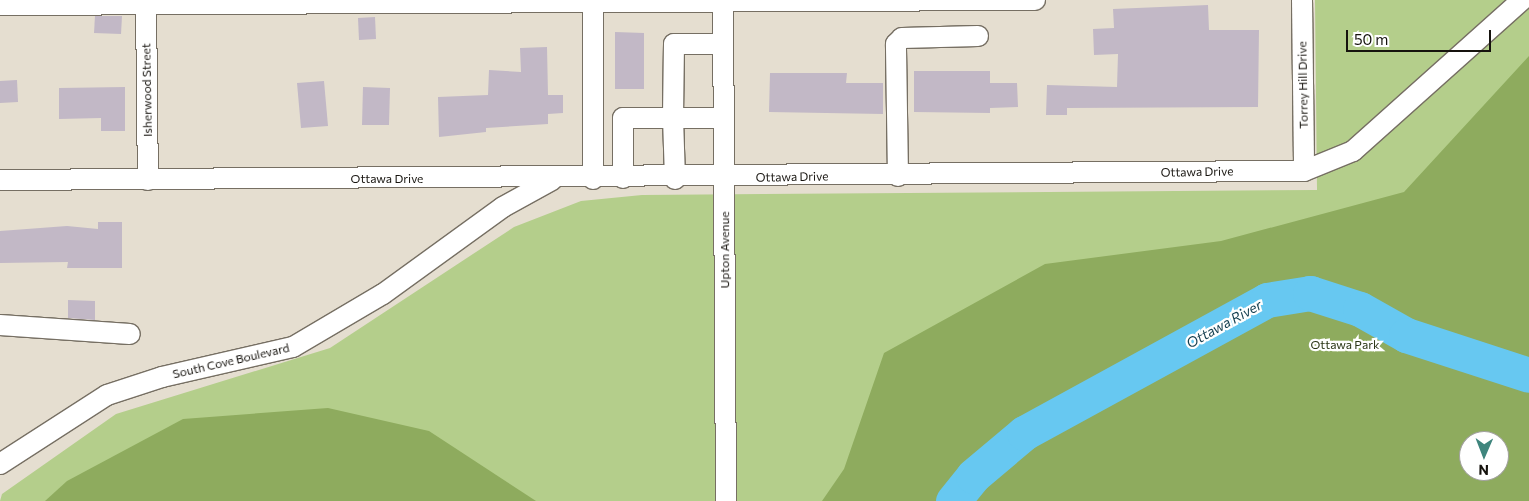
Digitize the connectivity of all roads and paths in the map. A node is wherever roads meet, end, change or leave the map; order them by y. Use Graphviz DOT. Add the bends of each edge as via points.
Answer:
graph roads {
  1 [pos="1035,0"];
  2 [pos="1302,0"];
  3 [pos="1522,0"];
  4 [pos="593,1"];
  5 [pos="146,2"];
  6 [pos="723,2"];
  7 [pos="0,5"];
  8 [pos="978,36"];
  9 [pos="723,44"];
  10 [pos="673,118"];
  11 [pos="724,118"];
  12 [pos="1304,171"];
  13 [pos="898,176"];
  14 [pos="555,178"];
  15 [pos="593,178"];
  16 [pos="623,178"];
  17 [pos="675,179"];
  18 [pos="725,179"];
  19 [pos="0,180"];
  20 [pos="148,180"];
  21 [pos="0,325"];
  22 [pos="130,334"];
  23 [pos="0,464"];
  24 [pos="726,501"];
  1 -- 6 [label="street"];
  2 -- 12 [label="street, Torrey Hill Drive"];
  3 -- 12 [label="street, Ottawa Drive" via="1353,151"];
  4 -- 5 [label="street"];
  4 -- 6 [label="street"];
  4 -- 15 [label="street"];
  5 -- 7 [label="street"];
  5 -- 20 [label="street, Isherwood Street"];
  6 -- 9 [label="street, Upton Avenue"];
  8 -- 13 [label="street" via="902,38 896,44"];
  9 -- 10 [label="street" via="674,44"];
  9 -- 11 [label="street, Upton Avenue"];
  10 -- 11 [label="street"];
  10 -- 16 [label="street" via="623,118"];
  10 -- 17 [label="street"];
  11 -- 18 [label="street, Upton Avenue"];
  12 -- 13 [label="street, Ottawa Drive"];
  13 -- 18 [label="street, Ottawa Drive"];
  14 -- 15 [label="street, Ottawa Drive"];
  14 -- 20 [label="street, Ottawa Drive"];
  14 -- 23 [label="street, South Cove Boulevard" via="503,207 383,294 294,347 162,377 107,395"];
  15 -- 16 [label="street, Ottawa Drive"];
  16 -- 17 [label="street, Ottawa Drive"];
  17 -- 18 [label="street, Ottawa Drive"];
  18 -- 24 [label="street, Upton Avenue"];
  19 -- 20 [label="street, Ottawa Drive"];
  21 -- 22 [label="street"];
}
